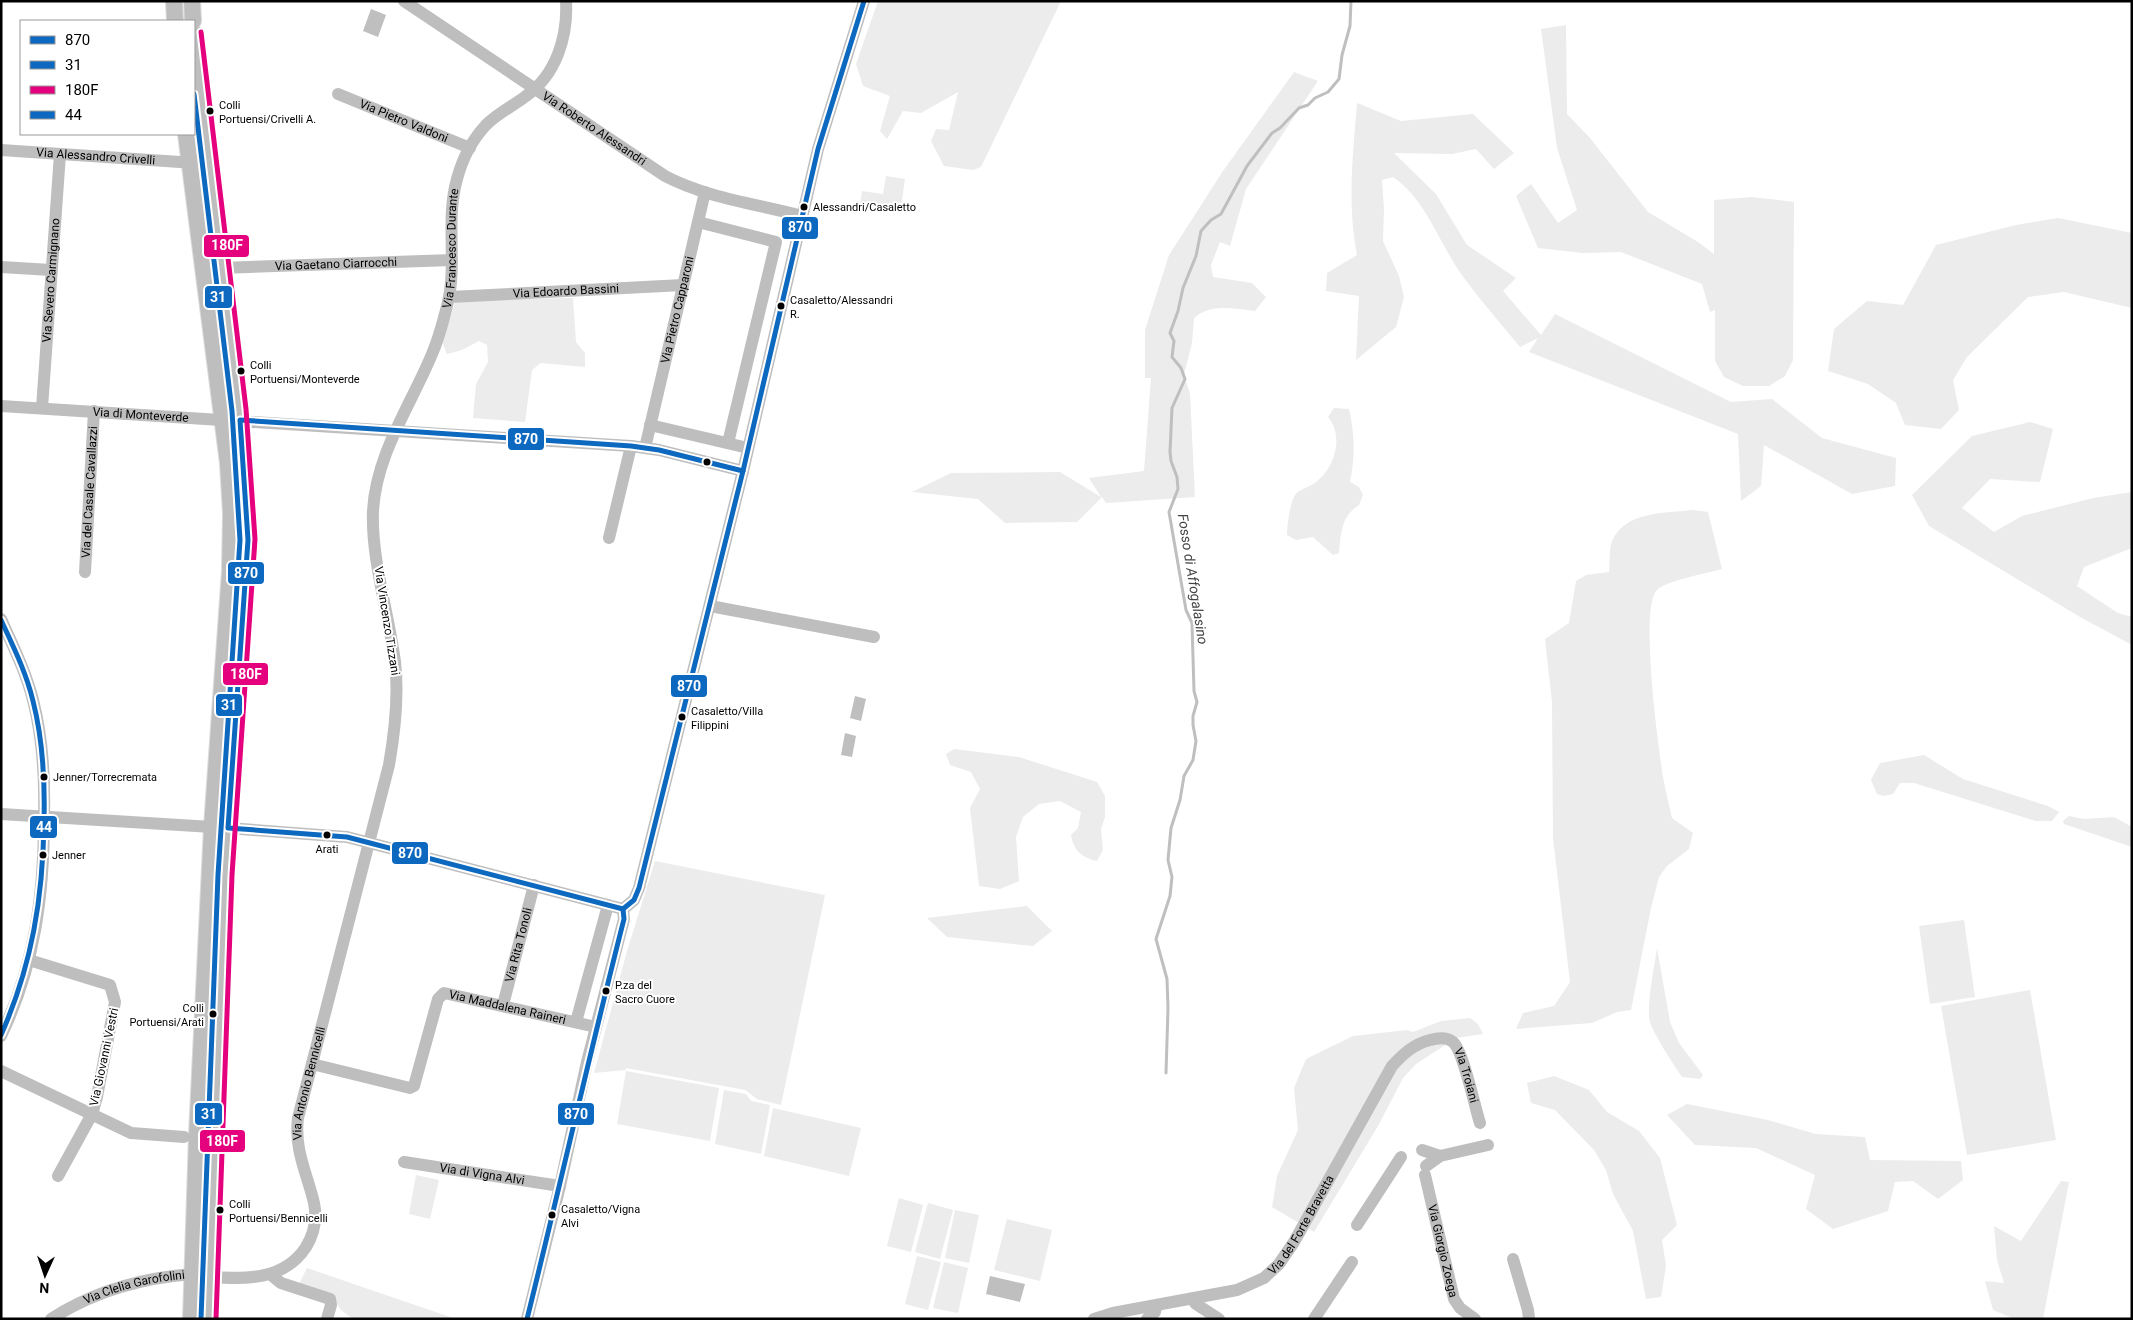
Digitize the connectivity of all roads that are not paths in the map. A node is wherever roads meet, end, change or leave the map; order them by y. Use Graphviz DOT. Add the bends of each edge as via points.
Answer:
graph roads {
  1 [pos="174,1"];
  2 [pos="192,1"];
  3 [pos="404,1"];
  4 [pos="566,1"];
  5 [pos="864,1"];
  6 [pos="175,20"];
  7 [pos="193,20"];
  8 [pos="195,42"];
  9 [pos="534,90"];
  10 [pos="338,94"];
  11 [pos="186,135"];
  12 [pos="470,148"];
  13 [pos="1,150"];
  14 [pos="60,154"];
  15 [pos="208,161"];
  16 [pos="189,163"];
  17 [pos="705,192"];
  18 [pos="802,216"];
  19 [pos="698,222"];
  20 [pos="452,260"];
  21 [pos="1,267"];
  22 [pos="221,268"];
  23 [pos="51,270"];
  24 [pos="683,285"];
  25 [pos="450,297"];
  26 [pos="1,406"];
  27 [pos="42,408"];
  28 [pos="94,411"];
  29 [pos="222,419"];
  30 [pos="240,420"];
  31 [pos="650,425"];
  32 [pos="396,430"];
  33 [pos="728,443"];
  34 [pos="631,446"];
  35 [pos="645,448"];
  36 [pos="748,448"];
  37 [pos="743,471"];
  38 [pos="609,538"];
  39 [pos="85,572"];
  40 [pos="710,606"];
  41 [pos="235,610"];
  42 [pos="1,619"];
  43 [pos="874,637"];
  44 [pos="223,789"];
  45 [pos="1,814"];
  46 [pos="44,817"];
  47 [pos="212,827"];
  48 [pos="228,828"];
  49 [pos="368,843"];
  50 [pos="534,885"];
  51 [pos="608,905"];
  52 [pos="623,908"];
  53 [pos="29,960"];
  54 [pos="204,1001"];
  55 [pos="221,1001"];
  56 [pos="503,1005"];
  57 [pos="576,1022"];
  58 [pos="596,1026"];
  59 [pos="1,1036"];
  60 [pos="1441,1039"];
  61 [pos="312,1064"];
  62 [pos="1,1071"];
  63 [pos="199,1083"];
  64 [pos="217,1084"];
  65 [pos="92,1114"];
  66 [pos="1480,1123"];
  67 [pos="184,1137"];
  68 [pos="1488,1145"];
  69 [pos="1422,1150"];
  70 [pos="1440,1156"];
  71 [pos="1401,1157"];
  72 [pos="404,1162"];
  73 [pos="58,1176"];
  74 [pos="560,1186"];
  75 [pos="194,1204"];
  76 [pos="212,1204"];
  77 [pos="1357,1226"];
  78 [pos="1513,1259"];
  79 [pos="1352,1262"];
  80 [pos="192,1274"];
  81 [pos="270,1274"];
  82 [pos="209,1277"];
  83 [pos="1192,1298"];
  84 [pos="1156,1306"];
  85 [pos="51,1319"];
  86 [pos="191,1319"];
  87 [pos="208,1319"];
  88 [pos="327,1319"];
  89 [pos="528,1319"];
  90 [pos="1094,1319"];
  91 [pos="1147,1319"];
  92 [pos="1219,1319"];
  93 [pos="1314,1319"];
  94 [pos="1474,1319"];
  95 [pos="1529,1319"];
  1 -- 6 [label="main road"];
  2 -- 7 [label="main road"];
  3 -- 9 [label="street, Via Roberto Alessandri"];
  4 -- 9 [label="street, Via Francesco Durante" via="565,25 558,55"];
  5 -- 18 [label="street" via="820,142"];
  8 -- 15 [label="main road"];
  9 -- 12 [label="street, Via Francesco Durante" via="489,122"];
  9 -- 17 [label="street, Via Roberto Alessandri" via="666,176"];
  10 -- 12 [label="street, Via Pietro Valdoni"];
  11 -- 16 [label="main road"];
  12 -- 20 [label="street, Via Francesco Durante" via="455,188"];
  13 -- 14 [label="street, Via Alessandro Crivelli"];
  14 -- 16 [label="street, Via Alessandro Crivelli"];
  14 -- 23 [label="street, Via Severo Carmignano"];
  15 -- 16 [label="street, Via Alessandro Crivelli"];
  15 -- 22 [label="main road"];
  16 -- 29 [label="main road"];
  17 -- 18 [label="street, Via Roberto Alessandri"];
  17 -- 19 [label="street, Via Pietro Capparoni"];
  18 -- 36 [label="street"];
  19 -- 24 [label="street, Via Pietro Capparoni"];
  19 -- 33 [label="street" via="776,242"];
  20 -- 22 [label="street, Via Gaetano Ciarrocchi"];
  20 -- 25 [label="street, Via Francesco Durante"];
  21 -- 23 [label="street"];
  22 -- 30 [label="main road"];
  23 -- 27 [label="street, Via Severo Carmignano"];
  24 -- 25 [label="street, Via Edoardo Bassini"];
  24 -- 31 [label="street, Via Pietro Capparoni"];
  25 -- 32 [label="street, Via Francesco Durante" via="435,348"];
  26 -- 27 [label="street"];
  27 -- 28 [label="street, Via di Monteverde"];
  28 -- 29 [label="street, Via di Monteverde"];
  28 -- 39 [label="street, Via del Casale Cavallazzi"];
  29 -- 30 [label="street, Via di Monteverde"];
  29 -- 41 [label="main road" via="231,504"];
  30 -- 32 [label="street, Via di Monteverde"];
  30 -- 41 [label="main road" via="247,532"];
  31 -- 33 [label="street"];
  31 -- 35 [label="street, Via Pietro Capparoni"];
  32 -- 34 [label="street, Via di Monteverde"];
  32 -- 49 [label="street, Via Vincenzo Tizzani" via="378,475 373,514 395,662 396,712 389,764"];
  33 -- 36 [label="street"];
  34 -- 35 [label="street, Via di Monteverde"];
  34 -- 38 [label="street"];
  35 -- 37 [label="street, Via di Monteverde"];
  36 -- 37 [label="street"];
  37 -- 40 [label="street"];
  40 -- 43 [label="street"];
  40 -- 52 [label="street" via="639,888 630,904"];
  41 -- 44 [label="main road"];
  42 -- 46 [label="street" via="34,702 44,763"];
  44 -- 47 [label="main road"];
  44 -- 48 [label="main road"];
  45 -- 46 [label="street"];
  46 -- 47 [label="street"];
  46 -- 53 [label="street" via="41,902"];
  47 -- 54 [label="main road"];
  48 -- 49 [label="street" via="330,835"];
  48 -- 55 [label="main road"];
  49 -- 50 [label="street"];
  49 -- 61 [label="street, Via Antonio Bennicelli"];
  50 -- 51 [label="street"];
  50 -- 56 [label="street, Via Rita Tonoli"];
  51 -- 52 [label="street"];
  51 -- 57 [label="street"];
  52 -- 58 [label="street" via="624,919"];
  53 -- 59 [label="street"];
  53 -- 65 [label="street, Via Giovanni Vestri" via="110,985 115,1002"];
  54 -- 55 [label="street"];
  54 -- 63 [label="main road"];
  55 -- 64 [label="main road"];
  56 -- 57 [label="street, Via Maddalena Raineri"];
  56 -- 61 [label="street, Via Maddalena Raineri" via="441,993 414,1086 410,1088"];
  57 -- 58 [label="street, Via Maddalena Raineri"];
  58 -- 74 [label="street"];
  60 -- 66 [label="street, Via Troiani" via="1452,1041 1458,1048"];
  60 -- 83 [label="street, Via del Forte Bravetta" via="1416,1045 1392,1066 1294,1242 1272,1272 1237,1290"];
  61 -- 81 [label="street, Via Antonio Bennicelli" via="296,1134 314,1205 314,1227 298,1257 289,1266"];
  62 -- 65 [label="street"];
  63 -- 64 [label="street"];
  63 -- 75 [label="main road"];
  64 -- 76 [label="main road"];
  65 -- 67 [label="street" via="132,1133"];
  65 -- 73 [label="street, Via Giovanni Vestri"];
  68 -- 70 [label="street"];
  69 -- 70 [label="street"];
  70 -- 94 [label="street, Via Giorgio Zoega" via="1425,1170 1454,1299"];
  71 -- 77 [label="street"];
  72 -- 74 [label="street, Via di Vigna Alvi"];
  74 -- 89 [label="street"];
  75 -- 76 [label="street"];
  75 -- 80 [label="main road"];
  76 -- 82 [label="main road"];
  78 -- 95 [label="street"];
  79 -- 93 [label="street"];
  80 -- 85 [label="street, Via Clelia Garofolini" via="160,1277 108,1290"];
  80 -- 86 [label="main road"];
  81 -- 82 [label="street, Via Antonio Bennicelli"];
  81 -- 88 [label="street" via="281,1283 330,1298"];
  82 -- 87 [label="main road"];
  83 -- 84 [label="street, Via del Forte Bravetta"];
  83 -- 92 [label="street"];
  84 -- 90 [label="street, Via del Forte Bravetta"];
  84 -- 91 [label="street" via="1155,1312"];
}
